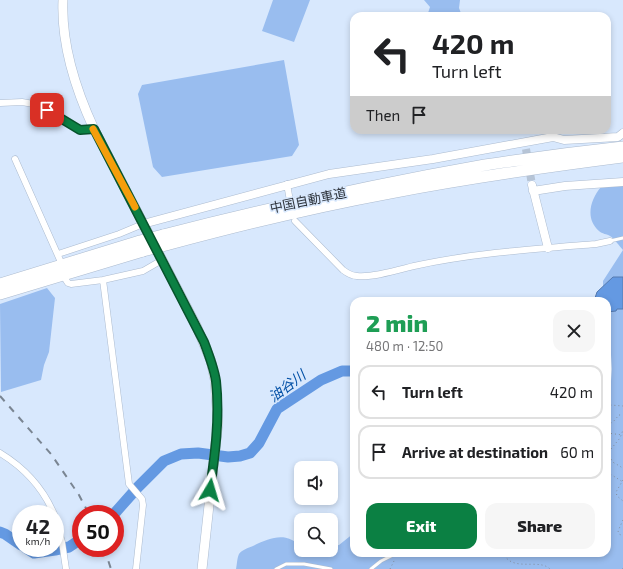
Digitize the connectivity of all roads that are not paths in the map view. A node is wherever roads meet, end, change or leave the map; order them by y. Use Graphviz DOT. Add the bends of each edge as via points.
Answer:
graph roads {
  1 [pos="63,0"];
  2 [pos="0,103"];
  3 [pos="94,129"];
  4 [pos="623,133"];
  5 [pos="623,147"];
  6 [pos="623,157"];
  7 [pos="15,159"];
  8 [pos="623,182"];
  9 [pos="287,184"];
  10 [pos="290,201"];
  11 [pos="295,221"];
  12 [pos="143,224"];
  13 [pos="623,238"];
  14 [pos="164,240"];
  15 [pos="610,241"];
  16 [pos="141,246"];
  17 [pos="548,248"];
  18 [pos="162,260"];
  19 [pos="66,280"];
  20 [pos="103,280"];
  21 [pos="0,284"];
  22 [pos="0,294"];
  23 [pos="0,453"];
  24 [pos="49,505"];
  25 [pos="64,552"];
  26 [pos="392,557"];
  27 [pos="66,569"];
  28 [pos="136,569"];
  29 [pos="202,569"];
  30 [pos="276,569"];
  31 [pos="331,569"];
  32 [pos="371,569"];
  1 -- 3 [label="main road" via="64,29 73,78"];
  2 -- 3 [label="street" via="22,102 39,105 80,130"];
  3 -- 12 [label="main road"];
  4 -- 9 [label="street" via="618,137 564,140 554,137 525,146 329,174"];
  5 -- 14 [label="highway, 中国自動車道" via="486,165 388,183 305,200"];
  6 -- 14 [label="highway, 中国自動車道" via="389,193"];
  7 -- 12 [label="street" via="59,257"];
  8 -- 17 [label="street" via="533,188"];
  9 -- 10 [label="street"];
  9 -- 12 [label="street"];
  11 -- 17 [label="street" via="343,270 356,276 390,272 433,262"];
  12 -- 18 [label="main road"];
  13 -- 15 [label="lane"];
  14 -- 16 [label="highway, 中国自動車道, bridge"];
  15 -- 17 [label="street"];
  16 -- 21 [label="highway, 中国自動車道"];
  16 -- 22 [label="highway, 中国自動車道"];
  18 -- 20 [label="street" via="142,270"];
  18 -- 29 [label="main road" via="196,325 216,380 218,422"];
  19 -- 20 [label="street" via="71,284"];
  20 -- 28 [label="street" via="127,468 131,488 142,499 143,505"];
  23 -- 24 [label="street" via="24,471"];
  25 -- 27 [label="street"];
  26 -- 32 [label="lane"];
  30 -- 31 [label="lane" via="286,564 304,564"];
}
